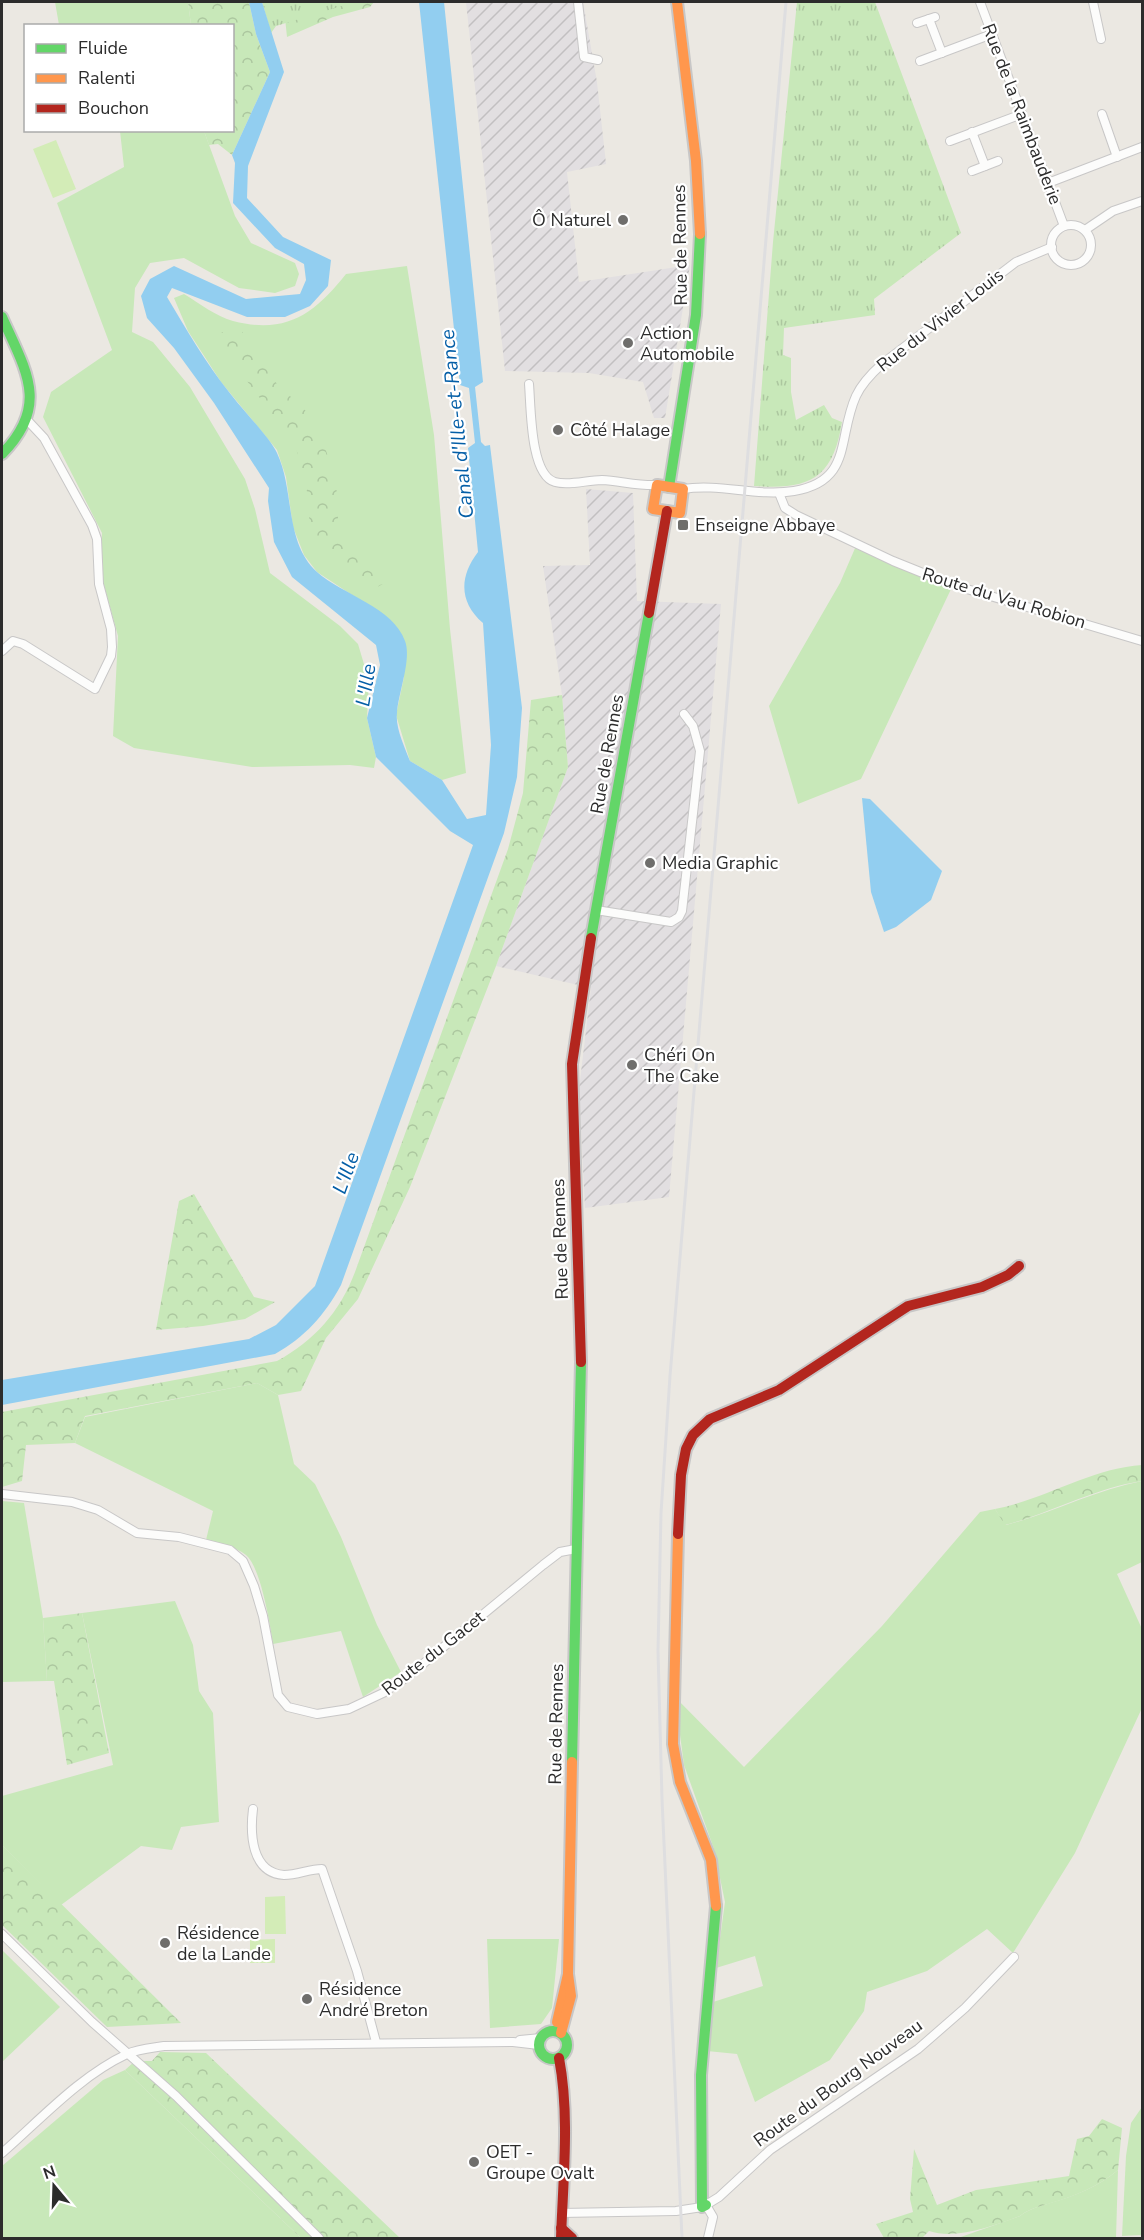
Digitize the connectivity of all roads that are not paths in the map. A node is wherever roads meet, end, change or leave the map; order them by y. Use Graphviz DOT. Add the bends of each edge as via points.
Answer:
graph roads {
  1 [pos="578,2"];
  2 [pos="676,2"];
  3 [pos="980,2"];
  4 [pos="1093,2"];
  5 [pos="917,23"];
  6 [pos="992,34"];
  7 [pos="1101,39"];
  8 [pos="942,53"];
  9 [pos="598,60"];
  10 [pos="920,61"];
  11 [pos="1022,114"];
  12 [pos="1102,114"];
  13 [pos="972,132"];
  14 [pos="950,141"];
  15 [pos="1143,147"];
  16 [pos="1117,157"];
  17 [pos="998,161"];
  18 [pos="985,166"];
  19 [pos="972,171"];
  20 [pos="1048,183"];
  21 [pos="1143,201"];
  22 [pos="1064,226"];
  23 [pos="1085,230"];
  24 [pos="1052,248"];
  25 [pos="2,317"];
  26 [pos="529,384"];
  27 [pos="28,422"];
  28 [pos="2,454"];
  29 [pos="657,485"];
  30 [pos="669,487"];
  31 [pos="683,489"];
  32 [pos="780,493"];
  33 [pos="667,511"];
  34 [pos="1143,641"];
  35 [pos="2,651"];
  36 [pos="684,714"];
  37 [pos="596,910"];
  38 [pos="1019,1266"];
  39 [pos="2,1494"];
  40 [pos="576,1549"];
  41 [pos="253,1809"];
  42 [pos="2,1934"];
  43 [pos="1014,1957"];
  44 [pos="558,2032"];
  45 [pos="376,2042"];
  46 [pos="540,2042"];
  47 [pos="130,2053"];
  48 [pos="555,2059"];
  49 [pos="2,2153"];
  50 [pos="704,2206"];
  51 [pos="561,2213"];
  52 [pos="561,2233"];
  53 [pos="319,2238"];
  54 [pos="572,2238"];
  55 [pos="708,2238"];
  1 -- 9 [label="street" via="584,57"];
  2 -- 30 [label="main road, Rue de Rennes" via="697,187 700,253 693,348"];
  3 -- 6 [label="street, Rue de la Raimbauderie"];
  4 -- 7 [label="street"];
  5 -- 8 [label="street" via="932,18"];
  6 -- 8 [label="street"];
  6 -- 11 [label="street, Rue de la Raimbauderie"];
  8 -- 10 [label="street"];
  11 -- 13 [label="street"];
  11 -- 20 [label="street, Rue de la Raimbauderie"];
  12 -- 16 [label="street"];
  13 -- 14 [label="street"];
  13 -- 18 [label="street"];
  15 -- 16 [label="street"];
  16 -- 20 [label="street"];
  17 -- 18 [label="street"];
  18 -- 19 [label="street"];
  20 -- 22 [label="street, Rue de la Raimbauderie"];
  21 -- 23 [label="street" via="1113,211"];
  22 -- 23 [label="street"];
  22 -- 24 [label="street" via="1054,235"];
  23 -- 24 [label="street" via="1091,240 1090,250 1080,262 1065,264"];
  24 -- 32 [label="street, Rue du Vivier Louis" via="1016,262 882,364 856,395 842,456 832,473 814,486"];
  25 -- 27 [label="main road" via="26,374 32,404"];
  26 -- 29 [label="street" via="536,455 545,476 555,482 611,480"];
  27 -- 28 [label="main road"];
  27 -- 35 [label="street" via="45,438 97,539 99,584 111,629 111,656 95,690 23,644 13,641"];
  29 -- 30 [label="main road"];
  29 -- 33 [label="main road" via="653,509"];
  30 -- 31 [label="main road"];
  31 -- 32 [label="street, Rue du Vivier Louis"];
  31 -- 33 [label="main road" via="680,513"];
  32 -- 34 [label="street, Route du Vau Robion" via="785,508 796,515 893,561 969,591"];
  33 -- 37 [label="main road, Rue de Rennes"];
  36 -- 37 [label="street" via="693,726 700,751 682,911 671,921"];
  37 -- 40 [label="main road, Rue de Rennes" via="572,1064 582,1386"];
  38 -- 50 [label="main road" via="982,1287 908,1306 779,1390 710,1419 693,1435 686,1449 675,1578 673,1744 680,1782 711,1860 716,1908 701,2075"];
  39 -- 40 [label="street, Route du Gacet" via="80,1504 136,1533 179,1537 230,1550 243,1561 254,1586 278,1695 288,1707 317,1714 349,1709 383,1693 560,1552"];
  40 -- 44 [label="main road, Rue de Rennes" via="568,1974"];
  41 -- 45 [label="street" via="250,1839 255,1854 266,1866 281,1875 322,1869"];
  42 -- 47 [label="street" via="92,2022"];
  43 -- 50 [label="street, Route du Bourg Nouveau" via="918,2049 770,2150"];
  44 -- 46 [label="main road" via="546,2033"];
  44 -- 48 [label="main road, Rue de Rennes" via="568,2046"];
  45 -- 46 [label="street"];
  45 -- 47 [label="street" via="208,2043"];
  46 -- 48 [label="main road" via="542,2054"];
  47 -- 49 [label="street" via="78,2086"];
  47 -- 53 [label="street"];
  48 -- 51 [label="main road, Rue de Rennes" via="563,2079"];
  50 -- 51 [label="street, Route du Bourg Nouveau" via="676,2211"];
  50 -- 55 [label="street" via="713,2217"];
  51 -- 52 [label="main road, Rue de Rennes"];
  52 -- 54 [label="main road"];
}
